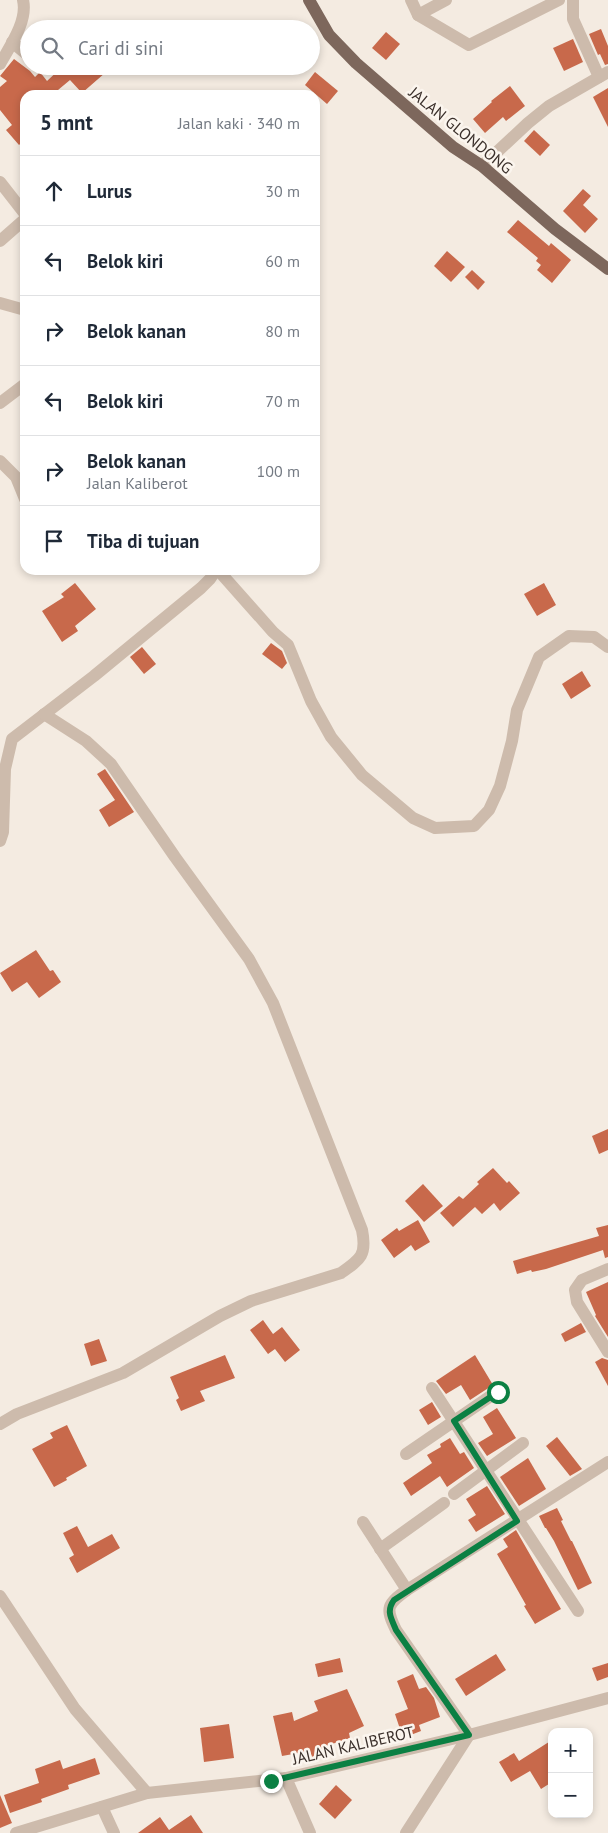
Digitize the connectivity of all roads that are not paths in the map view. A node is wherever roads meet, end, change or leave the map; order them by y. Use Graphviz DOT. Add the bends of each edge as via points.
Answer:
graph roads {
  1 [pos="23,0"];
  2 [pos="310,0"];
  3 [pos="411,0"];
  4 [pos="446,0"];
  5 [pos="559,0"];
  6 [pos="572,0"];
  7 [pos="418,15"];
  8 [pos="22,20"];
  9 [pos="20,25"];
  10 [pos="12,42"];
  11 [pos="20,49"];
  12 [pos="0,64"];
  13 [pos="604,74"];
  14 [pos="482,166"];
  15 [pos="0,182"];
  16 [pos="20,208"];
  17 [pos="20,223"];
  18 [pos="0,241"];
  19 [pos="608,269"];
  20 [pos="0,303"];
  21 [pos="20,309"];
  22 [pos="20,388"];
  23 [pos="0,404"];
  24 [pos="0,462"];
  25 [pos="20,487"];
  26 [pos="213,575"];
  27 [pos="222,575"];
  28 [pos="608,647"];
  29 [pos="44,714"];
  30 [pos="0,841"];
  31 [pos="608,1269"];
  32 [pos="605,1337"];
  33 [pos="608,1352"];
  34 [pos="432,1388"];
  35 [pos="498,1392"];
  36 [pos="454,1421"];
  37 [pos="0,1424"];
  38 [pos="524,1443"];
  39 [pos="406,1454"];
  40 [pos="608,1462"];
  41 [pos="486,1472"];
  42 [pos="454,1494"];
  43 [pos="444,1503"];
  44 [pos="517,1521"];
  45 [pos="363,1522"];
  46 [pos="380,1549"];
  47 [pos="407,1590"];
  48 [pos="0,1596"];
  49 [pos="578,1611"];
  50 [pos="608,1698"];
  51 [pos="469,1735"];
  52 [pos="286,1778"];
  53 [pos="147,1793"];
  54 [pos="102,1807"];
  55 [pos="16,1833"];
  56 [pos="114,1833"];
  57 [pos="310,1833"];
  58 [pos="406,1833"];
  1 -- 8 [label="street"];
  2 -- 14 [label="main road, JALAN GLONDONG" via="330,35 356,63 453,147"];
  3 -- 7 [label="street"];
  4 -- 7 [label="street"];
  5 -- 7 [label="street" via="469,44"];
  6 -- 13 [label="street" via="573,19"];
  9 -- 10 [label="street"];
  10 -- 11 [label="street"];
  10 -- 12 [label="street"];
  13 -- 14 [label="street" via="549,106"];
  14 -- 19 [label="main road, JALAN GLONDONG"];
  15 -- 16 [label="street"];
  17 -- 18 [label="street"];
  20 -- 21 [label="street"];
  22 -- 23 [label="street"];
  24 -- 25 [label="street" via="16,477"];
  26 -- 29 [label="street"];
  27 -- 28 [label="street" via="288,645 311,701 331,737 362,774 413,818 435,828 474,826 489,810 500,786 517,710 540,657 569,636 594,637"];
  29 -- 30 [label="street" via="12,739 5,769"];
  29 -- 37 [label="street" via="86,742 111,764 249,959 273,1003 362,1230 365,1246 362,1256 341,1273 250,1301 123,1372 17,1414"];
  31 -- 32 [label="street" via="582,1280 575,1290 578,1302"];
  32 -- 33 [label="street"];
  34 -- 36 [label="street"];
  35 -- 36 [label="street"];
  36 -- 39 [label="street"];
  36 -- 41 [label="street"];
  38 -- 41 [label="street"];
  40 -- 44 [label="street"];
  41 -- 42 [label="street"];
  41 -- 44 [label="street"];
  43 -- 46 [label="street"];
  44 -- 47 [label="street"];
  44 -- 49 [label="street"];
  45 -- 46 [label="street"];
  46 -- 47 [label="street"];
  47 -- 51 [label="street" via="389,1607 396,1630"];
  48 -- 53 [label="street" via="75,1708"];
  50 -- 51 [label="street, JALAN KALIBEROT"];
  51 -- 52 [label="street, JALAN KALIBEROT"];
  51 -- 58 [label="street"];
  52 -- 53 [label="street, JALAN KALIBEROT"];
  52 -- 57 [label="street"];
  53 -- 54 [label="street, JALAN KALIBEROT"];
  54 -- 55 [label="street, JALAN KALIBEROT"];
  54 -- 56 [label="street"];
}
